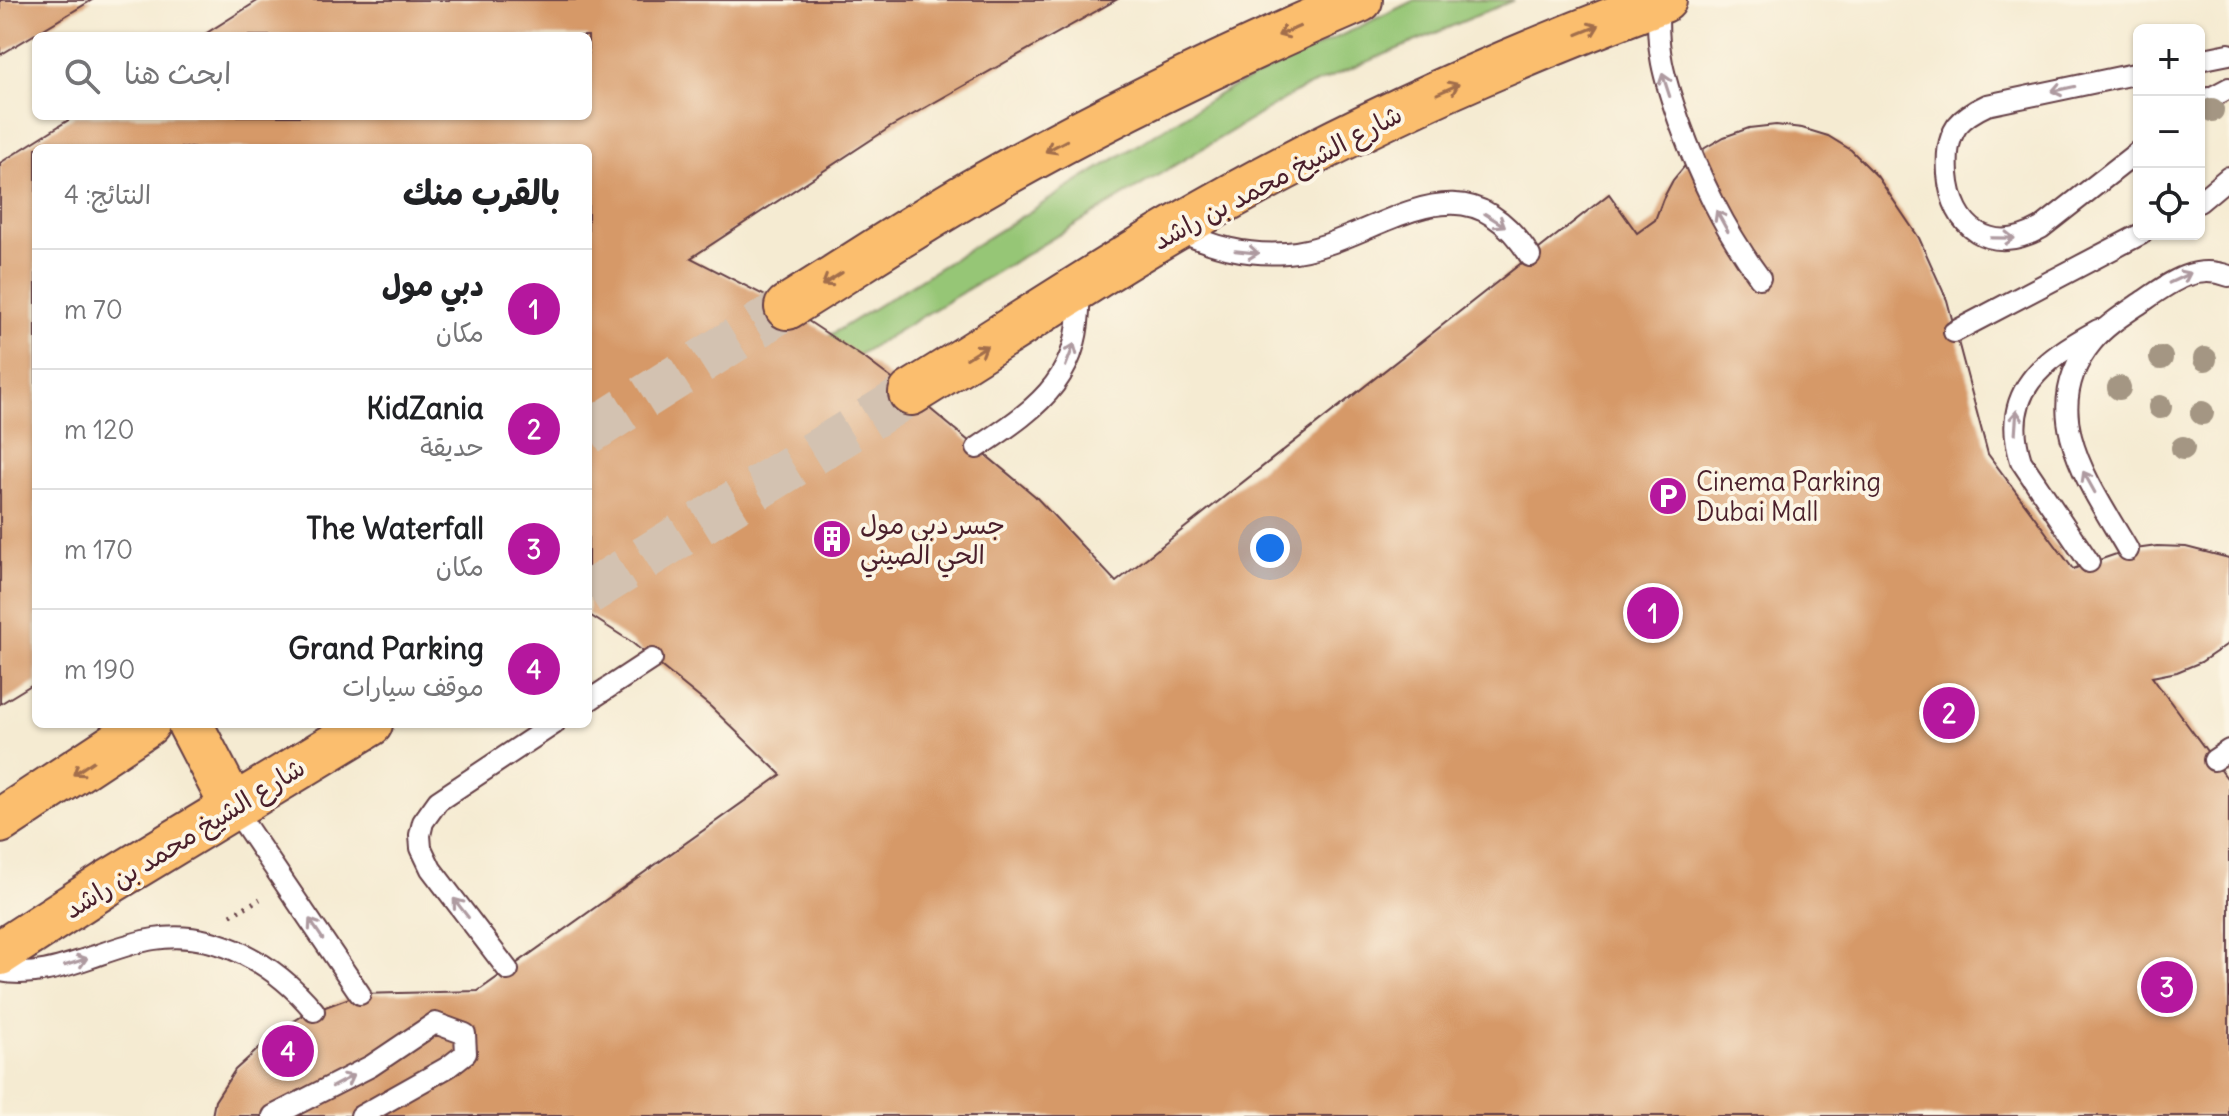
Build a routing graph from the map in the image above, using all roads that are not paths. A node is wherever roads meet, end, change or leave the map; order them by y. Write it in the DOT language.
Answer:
graph roads {
  1 [pos="1360,0"];
  2 [pos="1661,1"];
  3 [pos="2229,54"];
  4 [pos="2205,59"];
  5 [pos="2133,74"];
  6 [pos="2229,88"];
  7 [pos="2205,101"];
  8 [pos="2133,156"];
  9 [pos="2229,177"];
  10 [pos="2205,197"];
  11 [pos="1174,229"];
  12 [pos="2133,238"];
  13 [pos="1530,256"];
  14 [pos="2229,276"];
  15 [pos="1760,278"];
  16 [pos="1079,288"];
  17 [pos="787,307"];
  18 [pos="2112,322"];
  19 [pos="1954,332"];
  20 [pos="911,393"];
  21 [pos="977,448"];
  22 [pos="2128,550"];
  23 [pos="2089,562"];
  24 [pos="652,659"];
  25 [pos="592,698"];
  26 [pos="141,728"];
  27 [pos="192,728"];
  28 [pos="363,728"];
  29 [pos="548,728"];
  30 [pos="233,807"];
  31 [pos="0,821"];
  32 [pos="0,953"];
  33 [pos="508,970"];
  34 [pos="0,971"];
  35 [pos="360,994"];
  36 [pos="314,1011"];
  37 [pos="273,1116"];
  38 [pos="361,1116"];
  1 -- 17 [label="main road, one-way"];
  11 -- 2 [label="main road, شارع الشيخ محمد بن راشد, one-way"];
  15 -- 2 [label="lane, one-way"];
  3 -- 4 [label="lane"];
  5 -- 8 [label="lane, one-way"];
  6 -- 7 [label="lane"];
  9 -- 10 [label="lane"];
  11 -- 13 [label="lane, one-way"];
  11 -- 16 [label="main road, شارع الشيخ محمد بن راشد"];
  12 -- 19 [label="lane"];
  18 -- 14 [label="lane, one-way"];
  20 -- 16 [label="main road, شارع الشيخ محمد بن راشد, one-way"];
  21 -- 16 [label="lane, one-way"];
  22 -- 18 [label="lane, one-way"];
  23 -- 18 [label="lane, one-way"];
  24 -- 25 [label="lane"];
  26 -- 31 [label="main road, one-way"];
  27 -- 30 [label="main road"];
  28 -- 30 [label="main road, شارع الشيخ محمد بن راشد"];
  33 -- 29 [label="lane, one-way"];
  30 -- 32 [label="main road, شارع الشيخ محمد بن راشد"];
  35 -- 30 [label="lane, one-way"];
  34 -- 36 [label="lane, one-way"];
  37 -- 38 [label="lane, one-way"];
}
